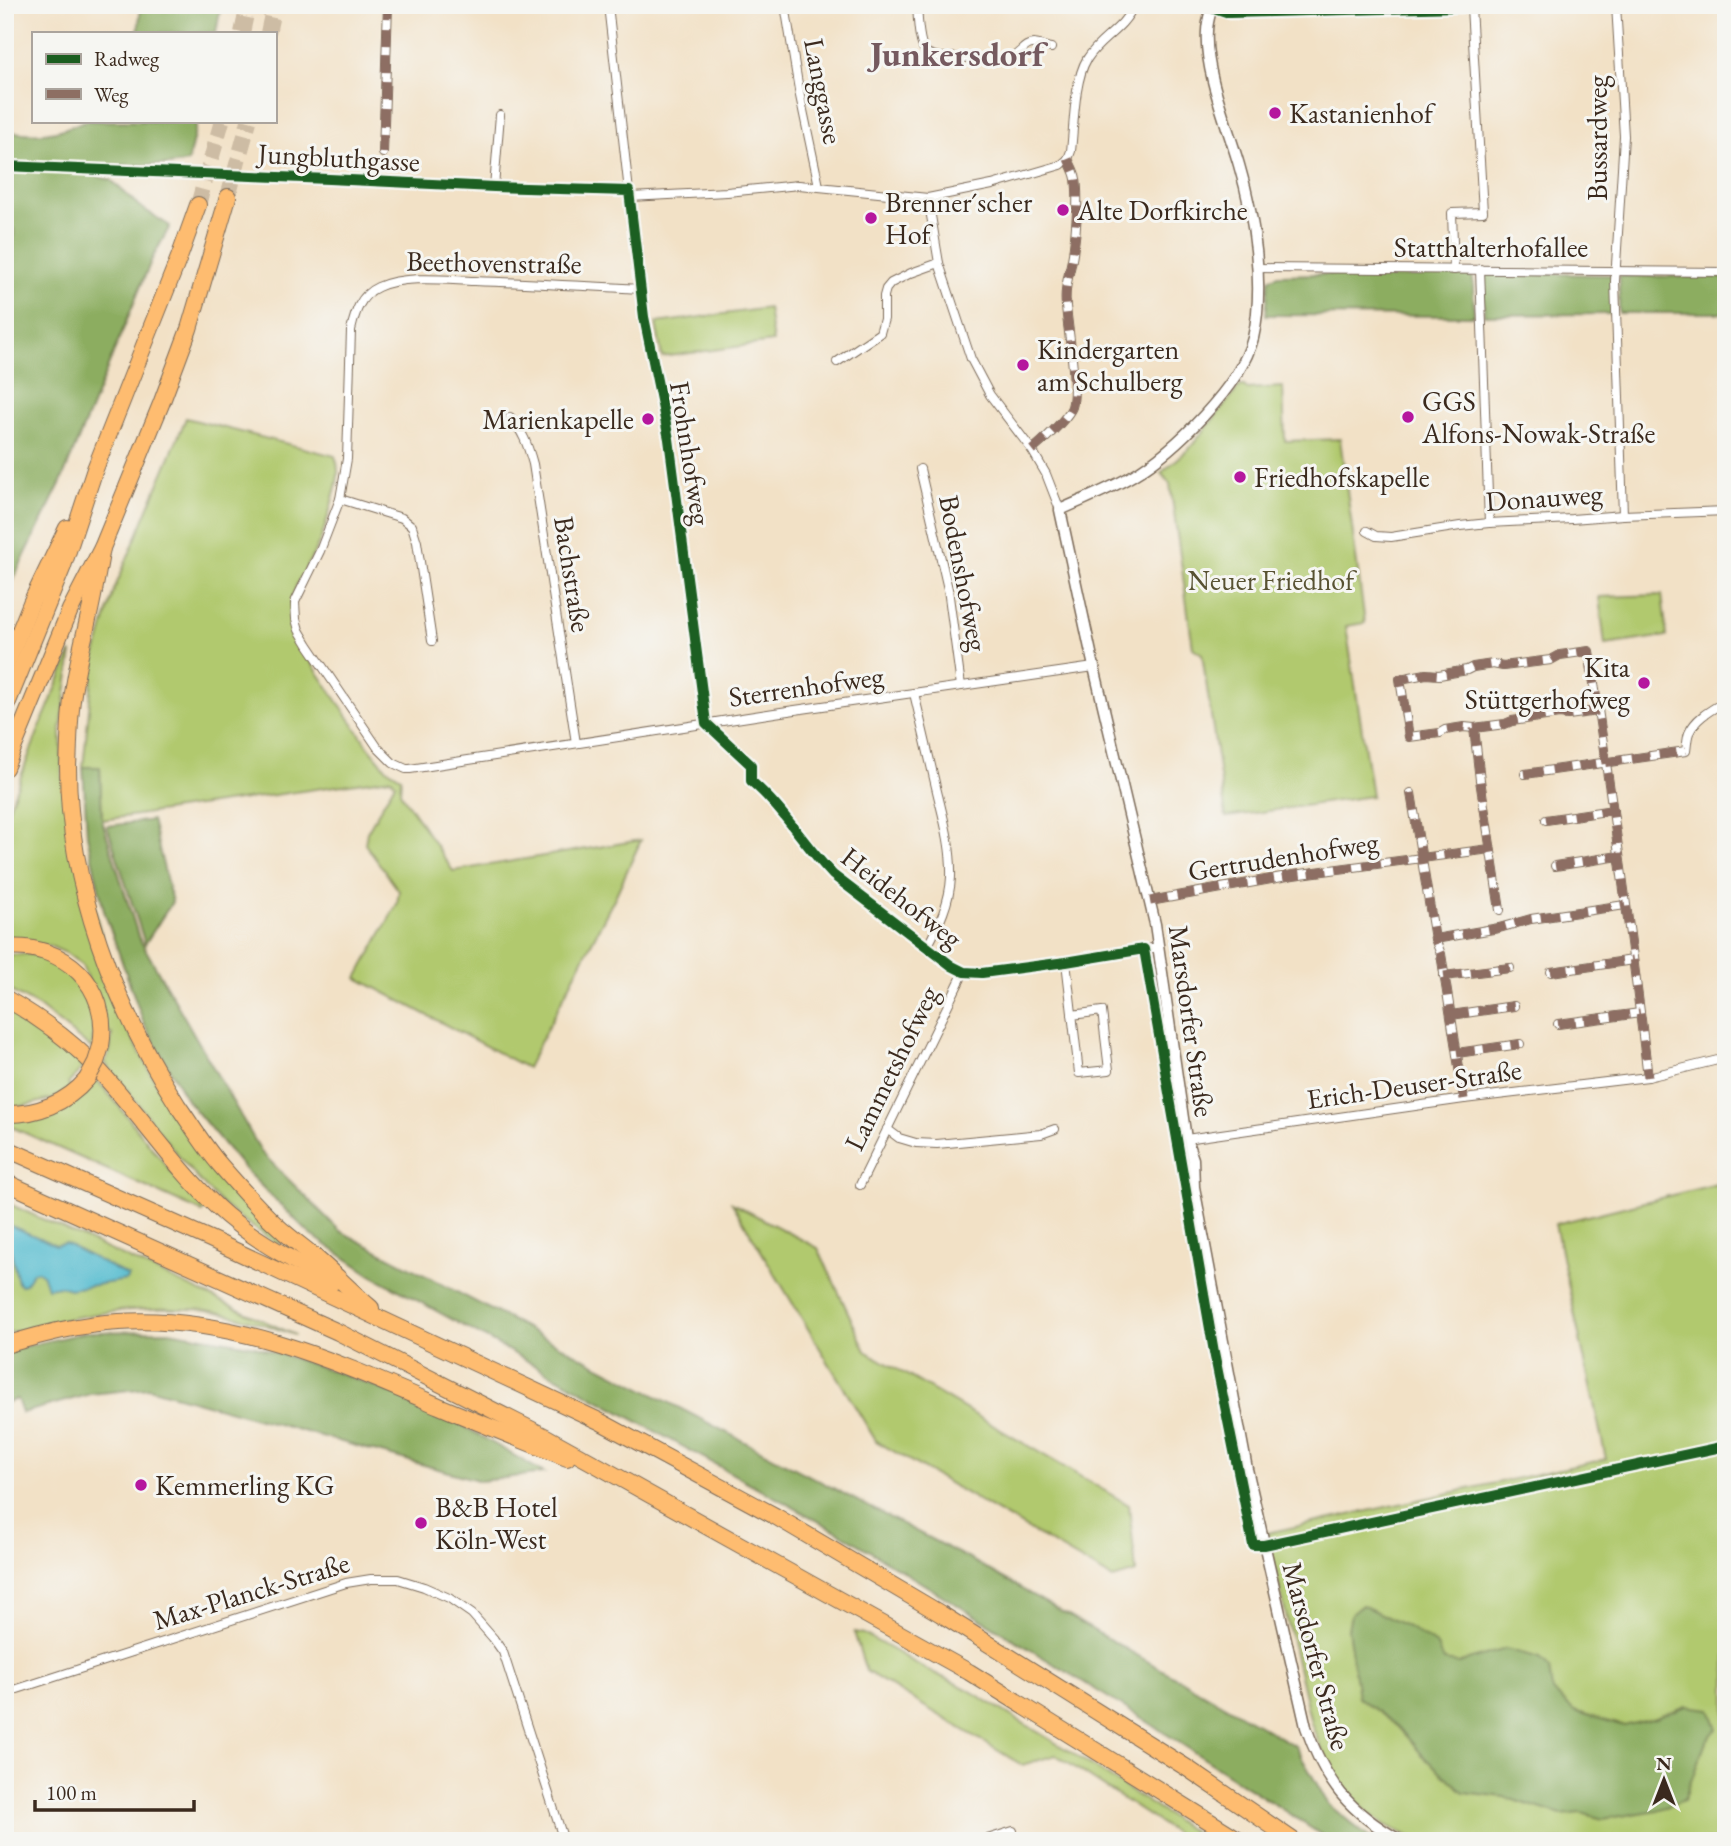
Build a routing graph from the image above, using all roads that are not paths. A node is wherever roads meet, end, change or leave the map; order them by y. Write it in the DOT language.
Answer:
graph roads {
  1 [pos="388,5"];
  2 [pos="608,5"];
  3 [pos="785,5"];
  4 [pos="917,5"];
  5 [pos="1134,5"];
  6 [pos="1534,5"];
  7 [pos="1616,5"];
  8 [pos="1210,6"];
  9 [pos="1471,7"];
  10 [pos="1051,48"];
  11 [pos="500,115"];
  12 [pos="383,153"];
  13 [pos="1068,159"];
  14 [pos="5,166"];
  15 [pos="819,186"];
  16 [pos="494,187"];
  17 [pos="630,194"];
  18 [pos="228,197"];
  19 [pos="928,198"];
  20 [pos="198,205"];
  21 [pos="939,263"];
  22 [pos="1257,268"];
  23 [pos="1454,270"];
  24 [pos="1480,270"];
  25 [pos="1615,271"];
  26 [pos="1726,272"];
  27 [pos="640,289"];
  28 [pos="837,362"];
  29 [pos="510,417"];
  30 [pos="1032,450"];
  31 [pos="920,469"];
  32 [pos="96,470"];
  33 [pos="340,499"];
  34 [pos="1060,510"];
  35 [pos="1726,511"];
  36 [pos="1623,515"];
  37 [pos="1489,523"];
  38 [pos="1367,531"];
  39 [pos="102,548"];
  40 [pos="31,603"];
  41 [pos="5,636"];
  42 [pos="432,641"];
  43 [pos="1094,667"];
  44 [pos="5,668"];
  45 [pos="961,686"];
  46 [pos="914,693"];
  47 [pos="1726,701"];
  48 [pos="5,709"];
  49 [pos="1598,711"];
  50 [pos="706,723"];
  51 [pos="1474,729"];
  52 [pos="576,743"];
  53 [pos="1606,763"];
  54 [pos="400,766"];
  55 [pos="5,768"];
  56 [pos="1525,774"];
  57 [pos="751,781"];
  58 [pos="1411,793"];
  59 [pos="1613,810"];
  60 [pos="1546,820"];
  61 [pos="1490,849"];
  62 [pos="1619,856"];
  63 [pos="1422,858"];
  64 [pos="1555,866"];
  65 [pos="1150,901"];
  66 [pos="1625,905"];
  67 [pos="1500,911"];
  68 [pos="1435,939"];
  69 [pos="927,947"];
  70 [pos="1160,947"];
  71 [pos="5,948"];
  72 [pos="1633,960"];
  73 [pos="1066,962"];
  74 [pos="1510,968"];
  75 [pos="964,972"];
  76 [pos="1551,972"];
  77 [pos="1444,976"];
  78 [pos="5,998"];
  79 [pos="1514,1006"];
  80 [pos="1640,1013"];
  81 [pos="1072,1015"];
  82 [pos="1451,1015"];
  83 [pos="1559,1024"];
  84 [pos="1520,1044"];
  85 [pos="1457,1053"];
  86 [pos="1726,1058"];
  87 [pos="1648,1077"];
  88 [pos="1464,1099"];
  89 [pos="5,1114"];
  90 [pos="887,1129"];
  91 [pos="1055,1129"];
  92 [pos="1186,1139"];
  93 [pos="5,1148"];
  94 [pos="5,1182"];
  95 [pos="860,1185"];
  96 [pos="348,1289"];
  97 [pos="390,1322"];
  98 [pos="5,1345"];
  99 [pos="623,1480"];
  100 [pos="5,1693"];
  101 [pos="1013,1831"];
  102 [pos="564,1841"];
  103 [pos="981,1841"];
  104 [pos="1241,1841"];
  105 [pos="1294,1841"];
  106 [pos="1401,1841"];
  1 -- 12 [label="street"];
  2 -- 17 [label="street, Frohnhofweg"];
  3 -- 15 [label="street, Langgasse"];
  4 -- 10 [label="street"];
  5 -- 13 [label="street"];
  6 -- 9 [label="street"];
  7 -- 25 [label="street, Bussardweg"];
  8 -- 9 [label="street"];
  8 -- 22 [label="street"];
  9 -- 23 [label="street"];
  11 -- 16 [label="street"];
  13 -- 19 [label="street, Jungbluthgasse"];
  13 -- 30 [label="street"];
  14 -- 16 [label="street, Jungbluthgasse, bridge"];
  15 -- 17 [label="street, Jungbluthgasse"];
  15 -- 19 [label="street, Jungbluthgasse"];
  16 -- 17 [label="street, Jungbluthgasse"];
  17 -- 27 [label="street, Frohnhofweg"];
  18 -- 39 [label="highway"];
  19 -- 21 [label="street, Marsdorfer Straße"];
  20 -- 32 [label="highway"];
  21 -- 28 [label="street"];
  21 -- 30 [label="street, Marsdorfer Straße"];
  22 -- 23 [label="street, Statthalterhofallee"];
  22 -- 34 [label="street"];
  23 -- 24 [label="street, Statthalterhofallee"];
  24 -- 25 [label="street, Statthalterhofallee"];
  24 -- 37 [label="street"];
  25 -- 26 [label="street, Statthalterhofallee"];
  25 -- 36 [label="street, Bussardweg"];
  27 -- 33 [label="street, Beethovenstraße"];
  27 -- 50 [label="street, Frohnhofweg"];
  29 -- 52 [label="street, Bachstraße"];
  30 -- 34 [label="street, Marsdorfer Straße"];
  31 -- 45 [label="street, Bodenshofweg"];
  32 -- 40 [label="highway"];
  32 -- 48 [label="highway"];
  33 -- 42 [label="street"];
  33 -- 54 [label="street, Beethovenstraße"];
  34 -- 43 [label="street, Marsdorfer Straße"];
  35 -- 36 [label="street, Donauweg"];
  36 -- 37 [label="street, Donauweg"];
  37 -- 38 [label="street, Donauweg"];
  39 -- 55 [label="highway"];
  39 -- 96 [label="highway"];
  40 -- 41 [label="highway"];
  40 -- 44 [label="highway"];
  43 -- 45 [label="street, Sterrenhofweg"];
  43 -- 65 [label="street, Marsdorfer Straße"];
  45 -- 46 [label="street, Sterrenhofweg"];
  46 -- 50 [label="street, Sterrenhofweg"];
  46 -- 69 [label="street"];
  47 -- 53 [label="street"];
  49 -- 51 [label="street"];
  49 -- 51 [label="street"];
  49 -- 53 [label="street"];
  50 -- 52 [label="street, Sterrenhofweg"];
  51 -- 61 [label="street"];
  52 -- 54 [label="street, Sterrenhofweg"];
  53 -- 56 [label="street"];
  53 -- 59 [label="street"];
  57 -- 69 [label="street, Heidehofweg"];
  58 -- 63 [label="street, Gertrudenhofweg"];
  59 -- 60 [label="street"];
  59 -- 62 [label="street"];
  61 -- 63 [label="street, Gertrudenhofweg"];
  61 -- 67 [label="street"];
  62 -- 64 [label="street"];
  62 -- 66 [label="street"];
  63 -- 65 [label="street, Gertrudenhofweg"];
  63 -- 68 [label="street, Gertrudenhofweg"];
  65 -- 70 [label="street, Marsdorfer Straße"];
  66 -- 68 [label="street"];
  66 -- 72 [label="street"];
  68 -- 77 [label="street, Gertrudenhofweg"];
  69 -- 75 [label="street, Heidehofweg"];
  70 -- 73 [label="street, Heidehofweg"];
  70 -- 92 [label="street, Marsdorfer Straße"];
  71 -- 89 [label="highway, bridge"];
  72 -- 76 [label="street"];
  72 -- 80 [label="street"];
  73 -- 75 [label="street, Heidehofweg"];
  73 -- 81 [label="street"];
  74 -- 77 [label="street"];
  75 -- 90 [label="street, Lammetshofweg"];
  77 -- 82 [label="street, Gertrudenhofweg"];
  78 -- 96 [label="highway"];
  79 -- 82 [label="street"];
  80 -- 83 [label="street"];
  80 -- 87 [label="street"];
  81 -- 81 [label="street"];
  82 -- 85 [label="street, Gertrudenhofweg"];
  84 -- 85 [label="street"];
  85 -- 88 [label="street, Gertrudenhofweg"];
  86 -- 87 [label="street, Erich-Deuser-Straße"];
  87 -- 88 [label="street, Erich-Deuser-Straße"];
  88 -- 92 [label="street, Erich-Deuser-Straße"];
  90 -- 91 [label="street"];
  90 -- 95 [label="street, Lammetshofweg"];
  92 -- 106 [label="street, Marsdorfer Straße"];
  93 -- 97 [label="highway"];
  94 -- 99 [label="highway"];
  96 -- 97 [label="highway"];
  97 -- 105 [label="highway"];
  98 -- 99 [label="highway"];
  99 -- 104 [label="highway"];
  100 -- 102 [label="street, Max-Planck-Straße"];
  101 -- 103 [label="street"];
}
